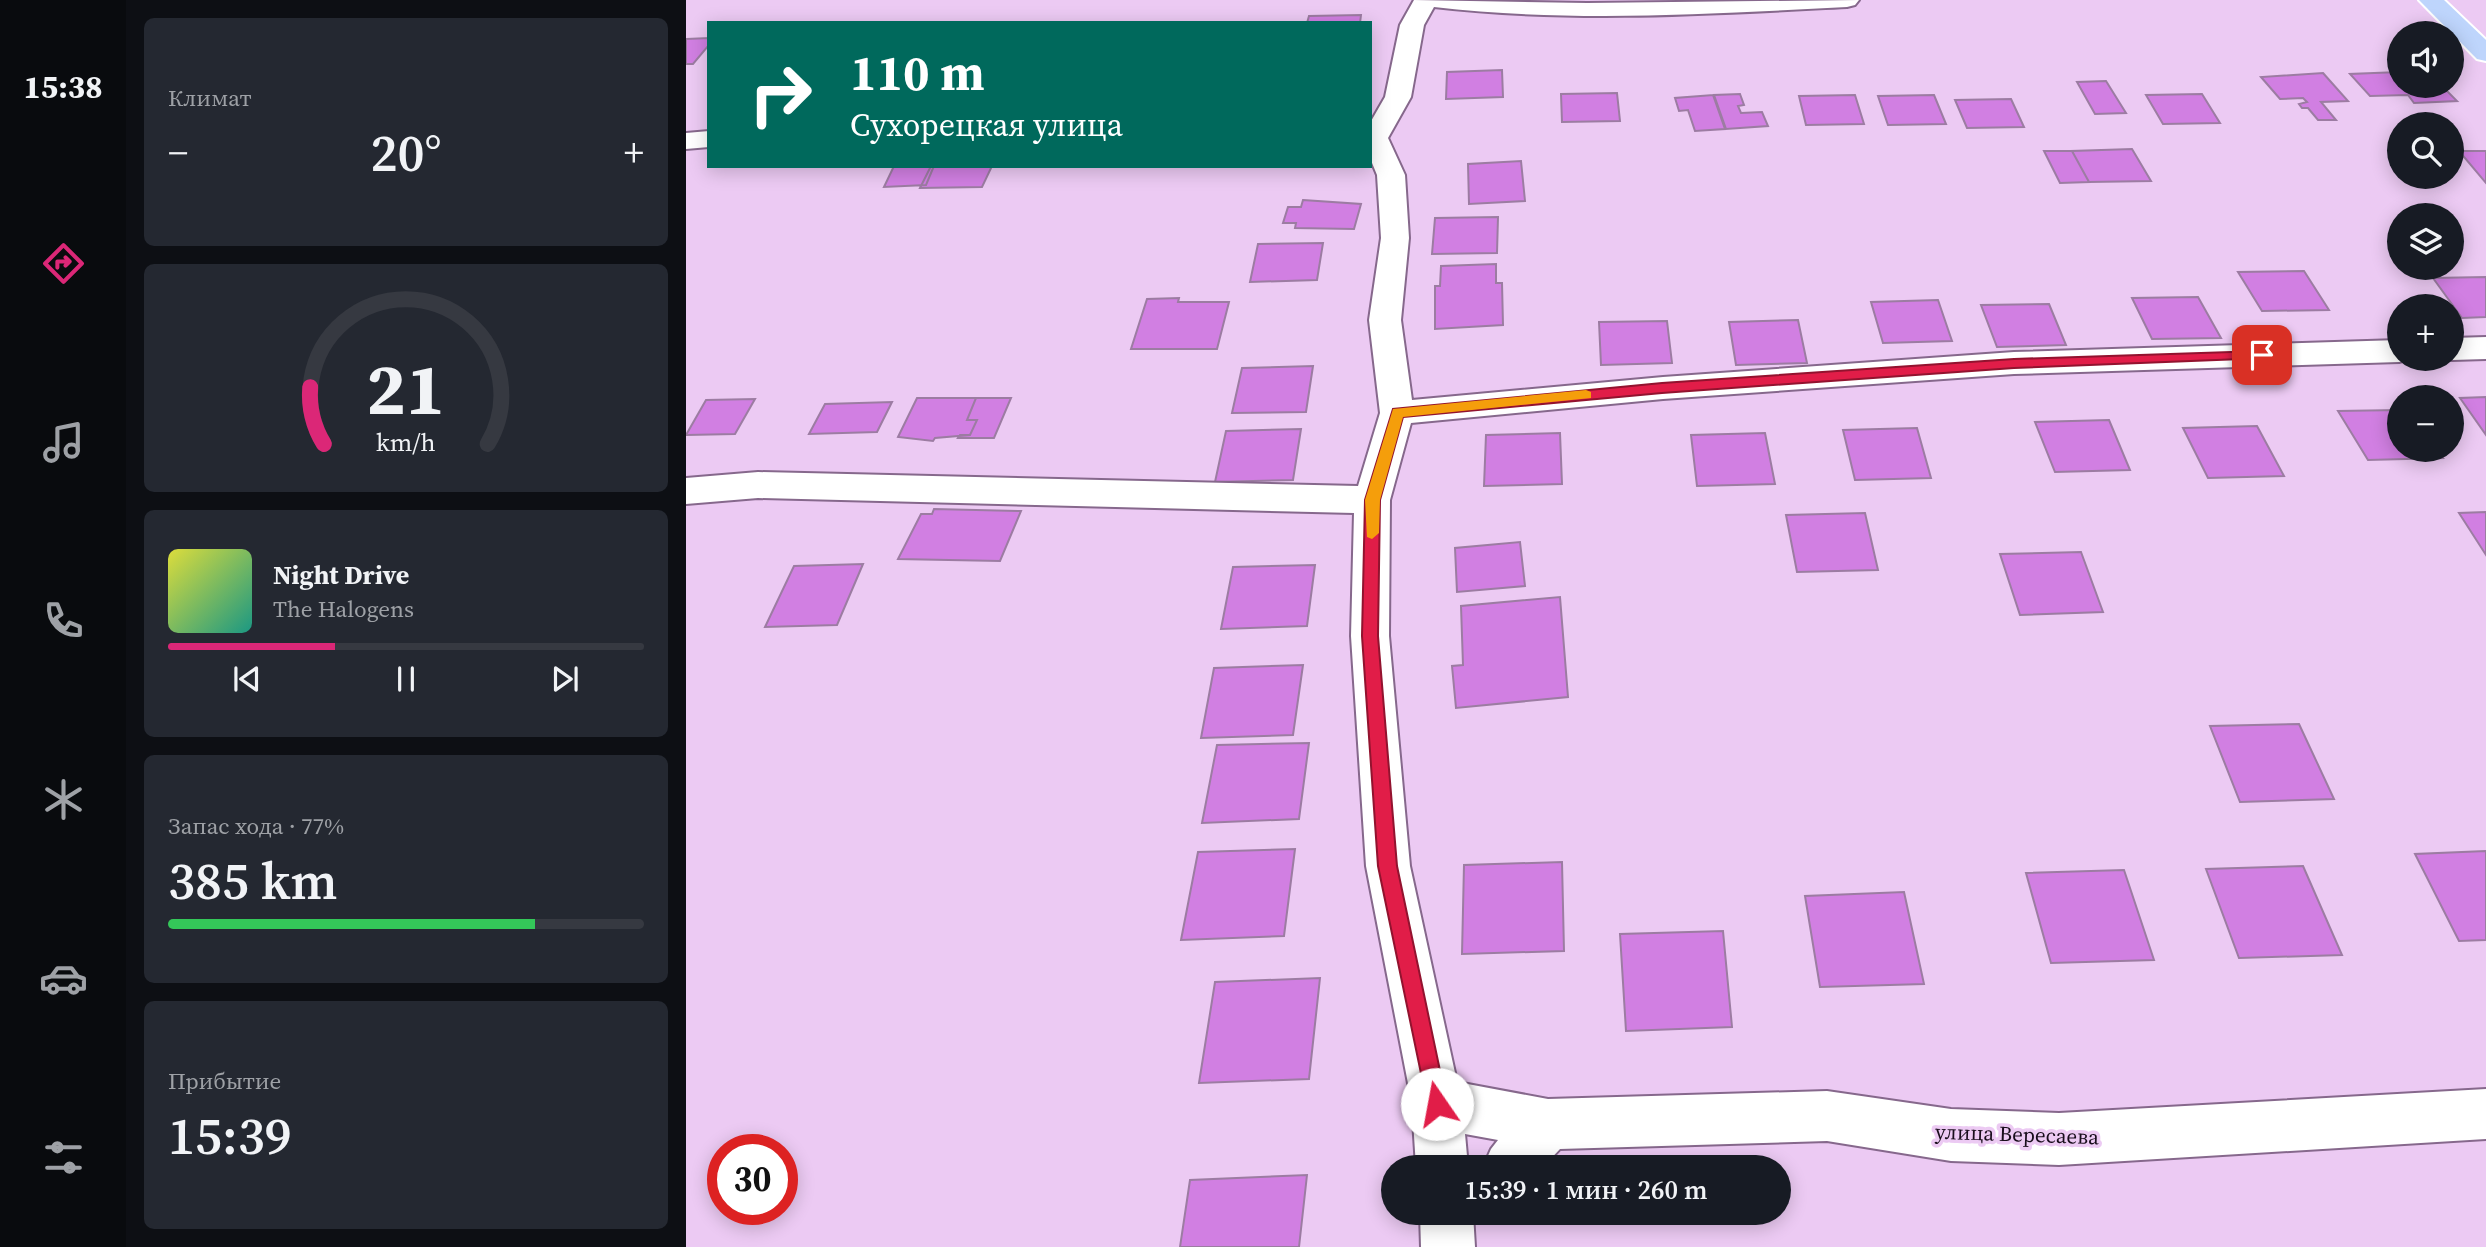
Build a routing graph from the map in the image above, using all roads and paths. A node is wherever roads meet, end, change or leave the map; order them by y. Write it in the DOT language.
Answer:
graph roads {
  1 [pos="1426,0"];
  2 [pos="1432,0"];
  3 [pos="1847,0"];
  4 [pos="2431,0"];
  5 [pos="2486,54"];
  6 [pos="1373,138"];
  7 [pos="707,139"];
  8 [pos="686,141"];
  9 [pos="2486,348"];
  10 [pos="2464,349"];
  11 [pos="2387,351"];
  12 [pos="1397,413"];
  13 [pos="686,491"];
  14 [pos="1372,500"];
  15 [pos="1437,1104"];
  16 [pos="2486,1114"];
  17 [pos="1548,1124"];
  18 [pos="1442,1155"];
  19 [pos="1520,1155"];
  1 -- 6 [label="street"];
  2 -- 3 [label="street"];
  4 -- 5 [label="main road"];
  6 -- 12 [label="street"];
  7 -- 8 [label="street"];
  9 -- 10 [label="street"];
  11 -- 12 [label="street"];
  12 -- 14 [label="street"];
  13 -- 14 [label="street"];
  14 -- 15 [label="street"];
  15 -- 17 [label="street, улица Вересаева"];
  15 -- 18 [label="street"];
  16 -- 17 [label="street, улица Вересаева"];
  17 -- 19 [label="street"];
}
